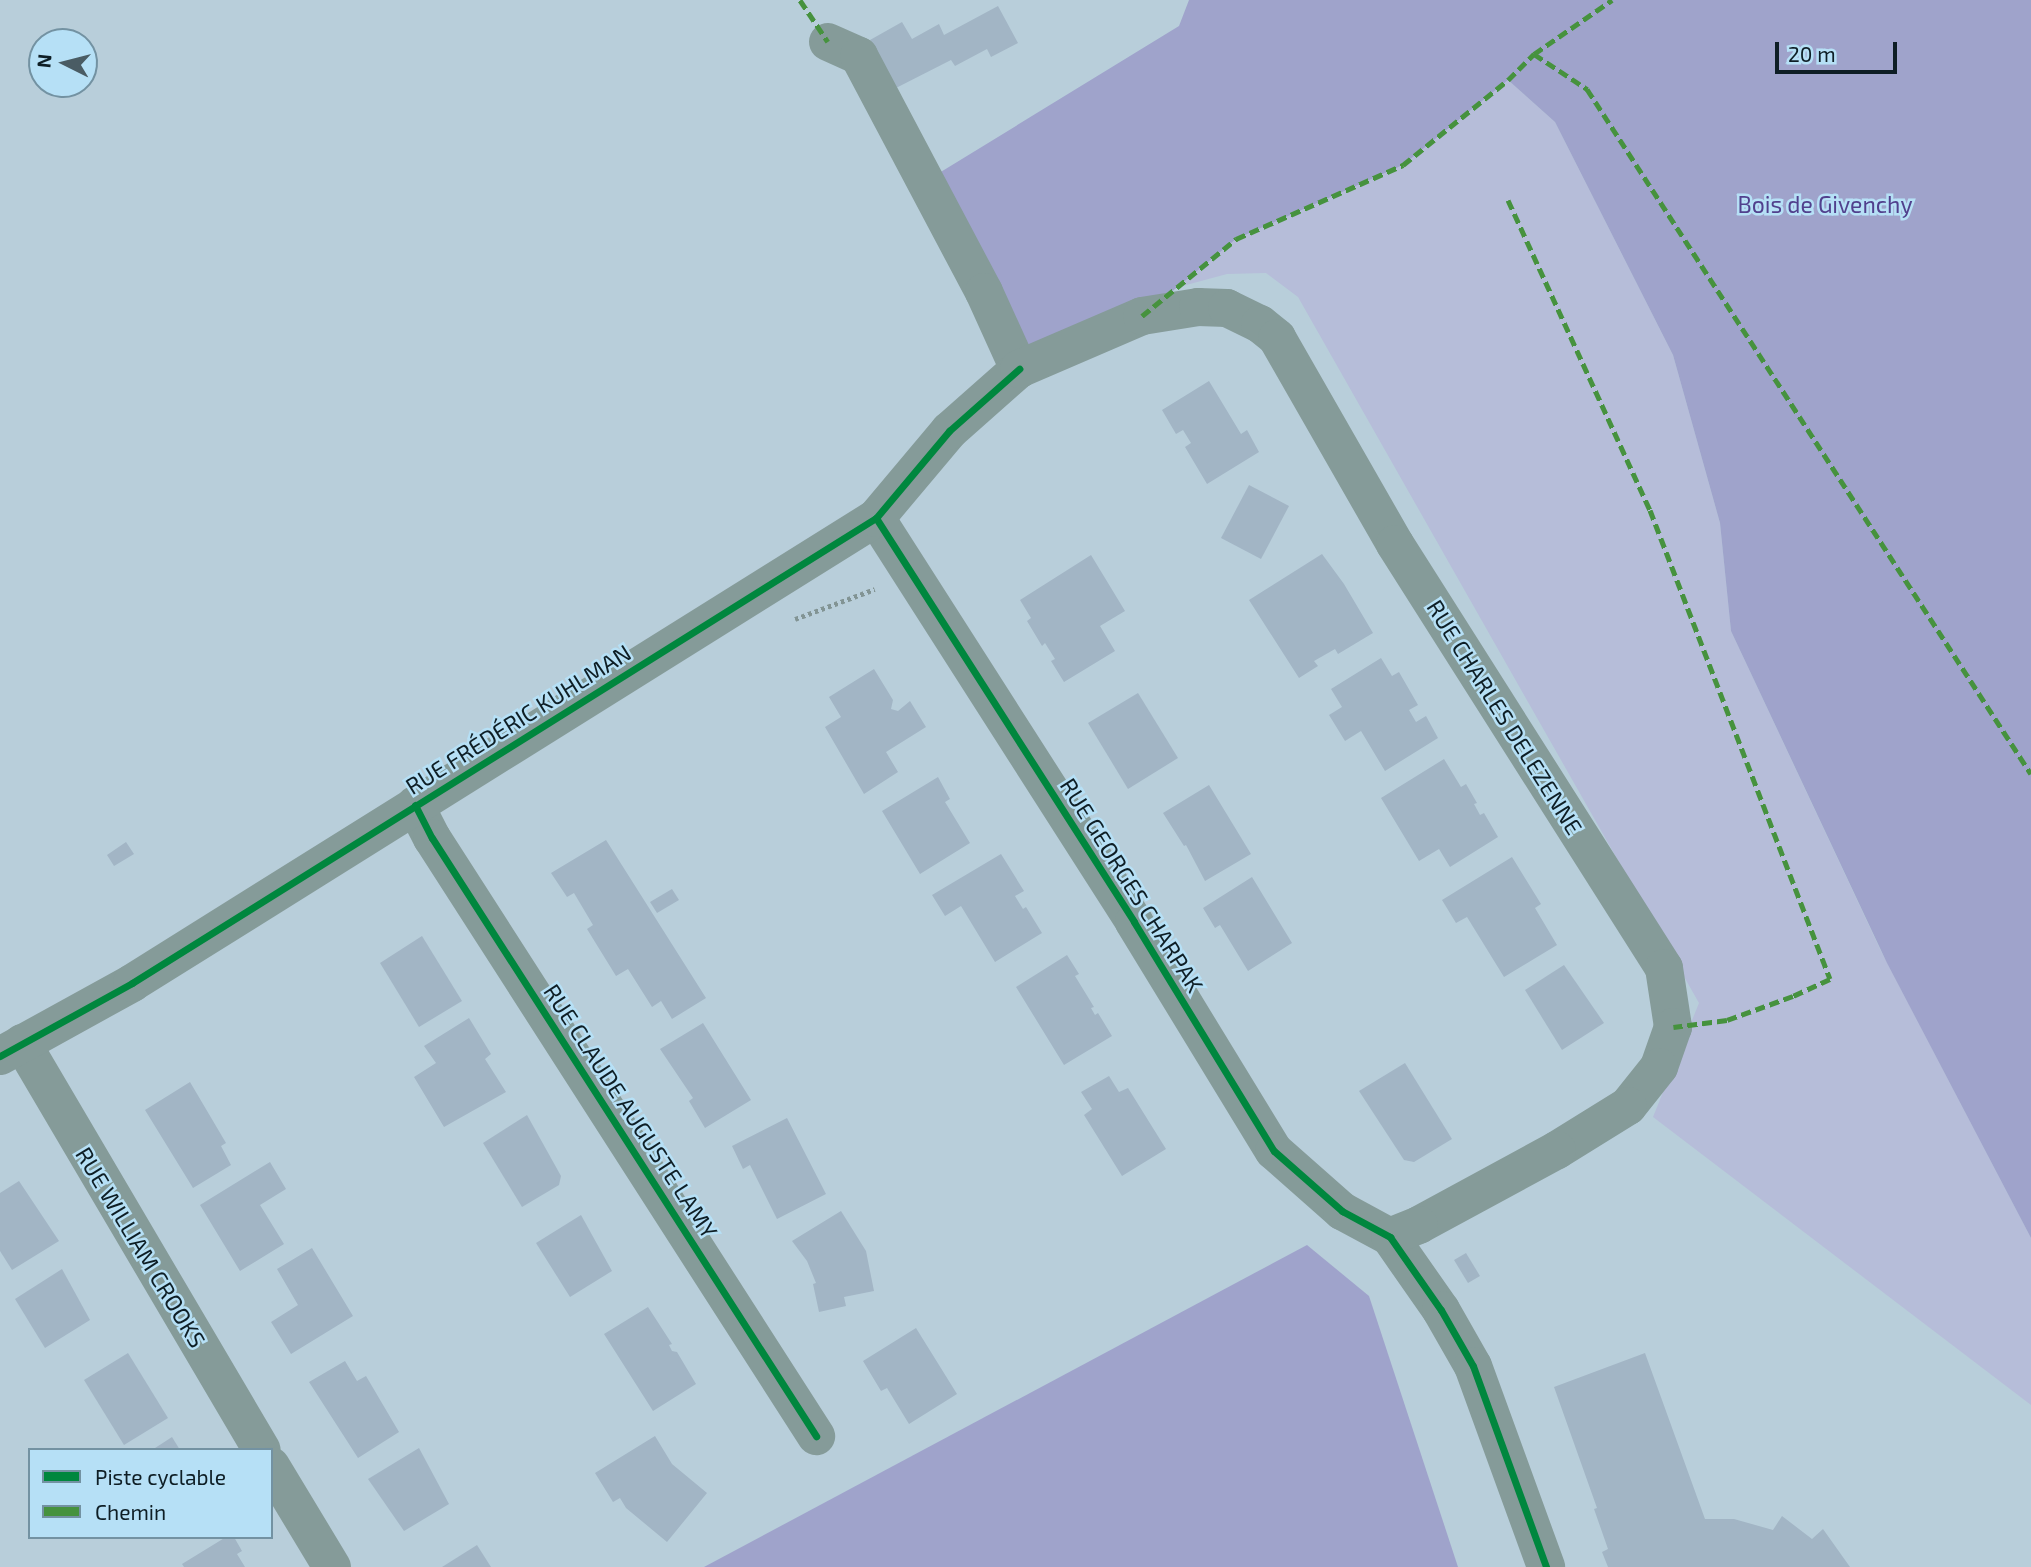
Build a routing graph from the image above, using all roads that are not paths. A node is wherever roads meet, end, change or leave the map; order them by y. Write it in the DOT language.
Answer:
graph roads {
  1 [pos="828,42"];
  2 [pos="1020,369"];
  3 [pos="876,518"];
  4 [pos="415,805"];
  5 [pos="11,1050"];
  6 [pos="1390,1237"];
  7 [pos="816,1436"];
  8 [pos="261,1448"];
  9 [pos="273,1469"];
  10 [pos="332,1567"];
  11 [pos="1546,1567"];
  1 -- 2 [label="street"];
  2 -- 3 [label="street, RUE FRÉDÉRIC KUHLMAN"];
  2 -- 6 [label="street, RUE CHARLES DELEZENNE"];
  3 -- 4 [label="street, RUE FRÉDÉRIC KUHLMAN"];
  3 -- 6 [label="street, RUE GEORGES CHARPAK"];
  4 -- 5 [label="street, RUE FRÉDÉRIC KUHLMAN"];
  4 -- 7 [label="street, RUE CLAUDE AUGUSTE LAMY"];
  5 -- 8 [label="street, RUE WILLIAM CROOKS"];
  6 -- 11 [label="street"];
  9 -- 10 [label="street"];
}
